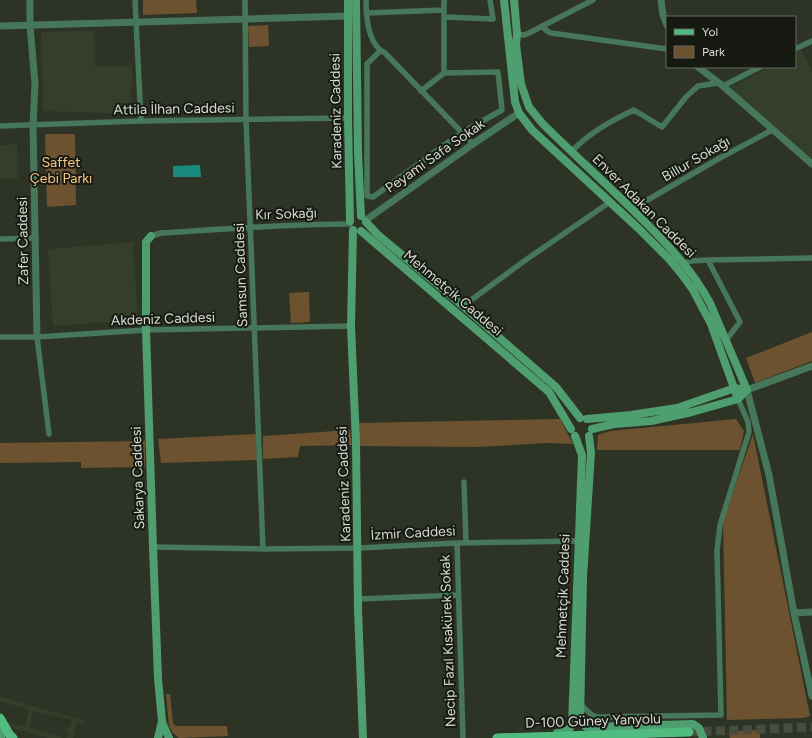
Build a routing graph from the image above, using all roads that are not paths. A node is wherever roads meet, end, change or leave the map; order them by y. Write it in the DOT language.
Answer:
graph roads {
  1 [pos="30,0"];
  2 [pos="136,0"];
  3 [pos="245,0"];
  4 [pos="348,0"];
  5 [pos="356,0"];
  6 [pos="366,0"];
  7 [pos="444,0"];
  8 [pos="490,0"];
  9 [pos="504,0"];
  10 [pos="514,0"];
  11 [pos="593,0"];
  12 [pos="661,0"];
  13 [pos="444,10"];
  14 [pos="366,13"];
  15 [pos="348,16"];
  16 [pos="444,17"];
  17 [pos="245,18"];
  18 [pos="136,22"];
  19 [pos="666,22"];
  20 [pos="30,25"];
  21 [pos="0,26"];
  22 [pos="542,26"];
  23 [pos="517,34"];
  24 [pos="812,41"];
  25 [pos="666,49"];
  26 [pos="796,49"];
  27 [pos="380,51"];
  28 [pos="699,68"];
  29 [pos="758,68"];
  30 [pos="444,73"];
  31 [pos="720,84"];
  32 [pos="421,91"];
  33 [pos="529,108"];
  34 [pos="519,114"];
  35 [pos="348,118"];
  36 [pos="246,120"];
  37 [pos="141,121"];
  38 [pos="33,125"];
  39 [pos="0,126"];
  40 [pos="772,130"];
  41 [pos="461,133"];
  42 [pos="473,144"];
  43 [pos="571,152"];
  44 [pos="812,164"];
  45 [pos="610,202"];
  46 [pos="632,209"];
  47 [pos="364,219"];
  48 [pos="251,227"];
  49 [pos="354,227"];
  50 [pos="151,236"];
  51 [pos="36,238"];
  52 [pos="0,239"];
  53 [pos="812,258"];
  54 [pos="708,260"];
  55 [pos="684,263"];
  56 [pos="463,306"];
  57 [pos="350,326"];
  58 [pos="255,328"];
  59 [pos="146,330"];
  60 [pos="0,337"];
  61 [pos="37,337"];
  62 [pos="726,340"];
  63 [pos="812,366"];
  64 [pos="735,388"];
  65 [pos="747,390"];
  66 [pos="738,399"];
  67 [pos="583,418"];
  68 [pos="573,433"];
  69 [pos="590,433"];
  70 [pos="49,434"];
  71 [pos="464,482"];
  72 [pos="582,541"];
  73 [pos="457,543"];
  74 [pos="466,543"];
  75 [pos="153,547"];
  76 [pos="359,548"];
  77 [pos="263,549"];
  78 [pos="458,595"];
  79 [pos="358,599"];
  80 [pos="812,612"];
  81 [pos="794,613"];
  82 [pos="812,696"];
  83 [pos="581,708"];
  84 [pos="0,719"];
  85 [pos="162,721"];
  86 [pos="689,732"];
  87 [pos="543,736"];
  88 [pos="2,738"];
  89 [pos="13,738"];
  90 [pos="158,738"];
  91 [pos="169,738"];
  92 [pos="363,738"];
  93 [pos="463,738"];
  94 [pos="497,738"];
  95 [pos="702,738"];
  1 -- 20 [label="street, Zafer Caddesi"];
  2 -- 18 [label="street"];
  3 -- 17 [label="street, Samsun Caddesi"];
  4 -- 15 [label="main road, Karadeniz Caddesi"];
  5 -- 47 [label="main road, Karadeniz Caddesi"];
  6 -- 14 [label="street"];
  7 -- 13 [label="street"];
  8 -- 16 [label="street"];
  9 -- 34 [label="main road, Enver Adakan Caddesi"];
  10 -- 23 [label="main road, Enver Adakan Caddesi"];
  11 -- 22 [label="street"];
  12 -- 19 [label="street"];
  13 -- 14 [label="street"];
  13 -- 16 [label="street"];
  14 -- 27 [label="street"];
  15 -- 17 [label="street"];
  15 -- 35 [label="main road, Karadeniz Caddesi"];
  16 -- 30 [label="street"];
  17 -- 18 [label="street"];
  17 -- 36 [label="street, Samsun Caddesi"];
  18 -- 20 [label="street"];
  18 -- 37 [label="street"];
  20 -- 21 [label="street"];
  20 -- 38 [label="street, Zafer Caddesi"];
  22 -- 23 [label="street"];
  22 -- 25 [label="street"];
  23 -- 33 [label="main road, Enver Adakan Caddesi"];
  24 -- 26 [label="street"];
  27 -- 32 [label="street"];
  27 -- 41 [label="street"];
  28 -- 31 [label="street"];
  29 -- 31 [label="street"];
  30 -- 32 [label="street"];
  30 -- 41 [label="street"];
  31 -- 40 [label="street"];
  31 -- 43 [label="street"];
  32 -- 41 [label="street"];
  33 -- 34 [label="main road"];
  33 -- 43 [label="main road, Enver Adakan Caddesi"];
  34 -- 42 [label="street, Peyami Safa Sokak"];
  34 -- 45 [label="main road, Enver Adakan Caddesi"];
  35 -- 36 [label="street, Attila İlhan Caddesi"];
  35 -- 49 [label="main road, Karadeniz Caddesi"];
  36 -- 37 [label="street, Attila İlhan Caddesi"];
  36 -- 48 [label="street, Samsun Caddesi"];
  37 -- 38 [label="street, Attila İlhan Caddesi"];
  38 -- 39 [label="street, Attila İlhan Caddesi"];
  38 -- 51 [label="street, Zafer Caddesi"];
  40 -- 44 [label="street"];
  40 -- 46 [label="street, Billur Sokağı"];
  41 -- 42 [label="street"];
  42 -- 47 [label="street, Peyami Safa Sokak"];
  43 -- 46 [label="main road, Enver Adakan Caddesi"];
  45 -- 56 [label="street"];
  45 -- 64 [label="main road, Enver Adakan Caddesi"];
  46 -- 55 [label="main road, Enver Adakan Caddesi"];
  47 -- 49 [label="main road"];
  47 -- 49 [label="main road"];
  47 -- 56 [label="main road, Mehmetçik Caddesi"];
  48 -- 49 [label="street, Kır Sokağı"];
  48 -- 50 [label="street, Kır Sokağı"];
  48 -- 58 [label="street, Samsun Caddesi"];
  49 -- 57 [label="main road, Karadeniz Caddesi"];
  49 -- 68 [label="main road, Mehmetçik Caddesi"];
  50 -- 59 [label="main road, Sakarya Caddesi"];
  51 -- 52 [label="street"];
  51 -- 61 [label="street, Zafer Caddesi"];
  53 -- 54 [label="street"];
  54 -- 55 [label="street"];
  54 -- 62 [label="street"];
  55 -- 62 [label="main road, Enver Adakan Caddesi"];
  56 -- 67 [label="main road, Mehmetçik Caddesi"];
  57 -- 58 [label="street, Akdeniz Caddesi"];
  57 -- 76 [label="main road, Karadeniz Caddesi"];
  58 -- 59 [label="street, Akdeniz Caddesi"];
  58 -- 77 [label="street, Samsun Caddesi"];
  59 -- 61 [label="street, Akdeniz Caddesi"];
  59 -- 75 [label="main road, Sakarya Caddesi"];
  60 -- 61 [label="street, Akdeniz Caddesi"];
  61 -- 70 [label="street, Zafer Caddesi"];
  62 -- 65 [label="main road, Enver Adakan Caddesi"];
  63 -- 65 [label="street"];
  64 -- 65 [label="main road"];
  64 -- 66 [label="main road, Enver Adakan Caddesi"];
  64 -- 67 [label="main road"];
  65 -- 66 [label="main road"];
  65 -- 81 [label="street, Enver Adakan Caddesi"];
  66 -- 69 [label="main road"];
  66 -- 83 [label="street"];
  67 -- 68 [label="main road"];
  67 -- 69 [label="main road"];
  68 -- 69 [label="main road"];
  68 -- 72 [label="main road, Mehmetçik Caddesi"];
  69 -- 72 [label="main road, Mehmetçik Caddesi"];
  71 -- 74 [label="street"];
  72 -- 74 [label="street, İzmir Caddesi"];
  72 -- 83 [label="main road, Mehmetçik Caddesi"];
  72 -- 87 [label="main road, Mehmetçik Caddesi"];
  73 -- 74 [label="street, İzmir Caddesi"];
  73 -- 76 [label="street, İzmir Caddesi"];
  73 -- 78 [label="street, Necip Fazıl Kısakürek Sokak"];
  75 -- 77 [label="street, İzmir Caddesi"];
  75 -- 85 [label="main road, Sakarya Caddesi"];
  76 -- 77 [label="street, İzmir Caddesi"];
  76 -- 79 [label="main road, Karadeniz Caddesi"];
  78 -- 79 [label="street"];
  78 -- 93 [label="street, Necip Fazıl Kısakürek Sokak"];
  79 -- 92 [label="main road, Karadeniz Caddesi"];
  80 -- 81 [label="street"];
  81 -- 82 [label="street, Enver Adakan Caddesi"];
  83 -- 95 [label="main road"];
  84 -- 88 [label="main road"];
  84 -- 89 [label="main road"];
  85 -- 90 [label="main road"];
  85 -- 91 [label="main road"];
  86 -- 87 [label="main road, D-100 Güney Yanyolu"];
  87 -- 94 [label="main road, D-100 Güney Yanyolu"];
}
